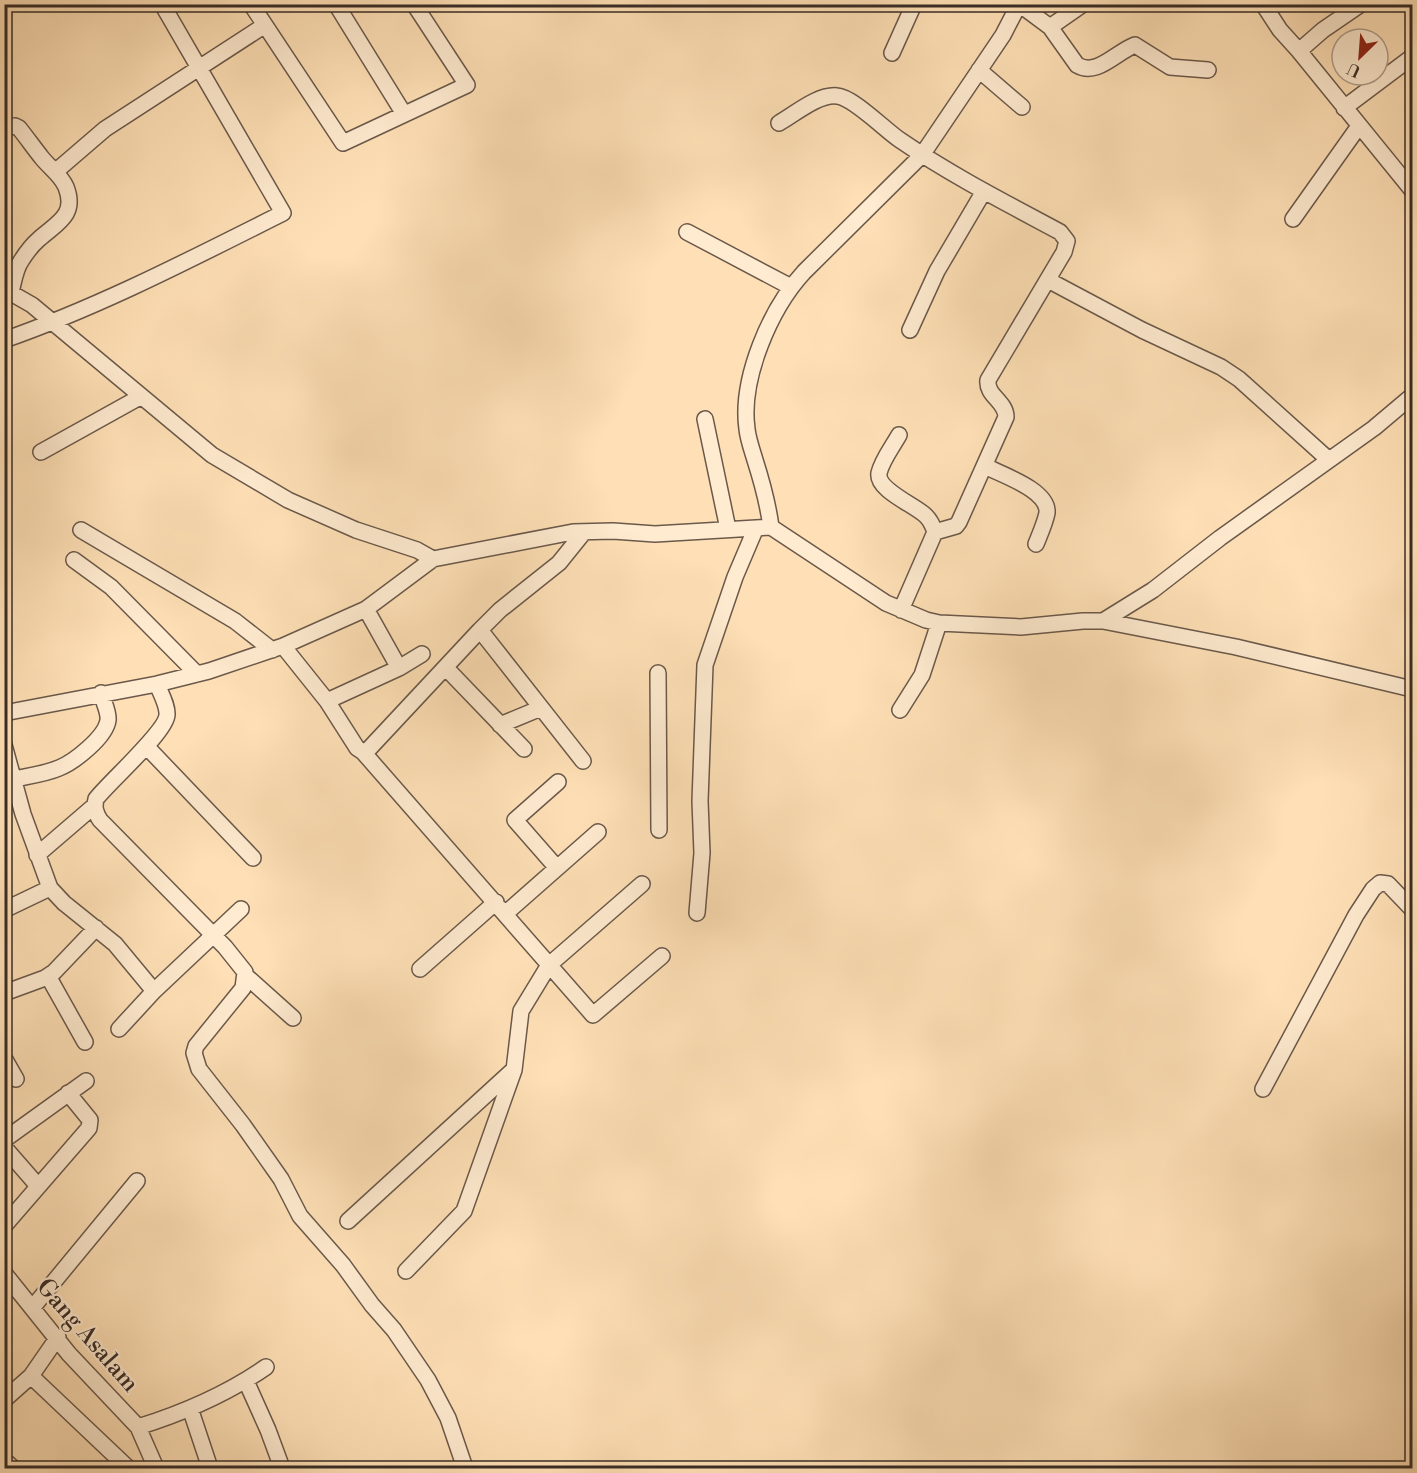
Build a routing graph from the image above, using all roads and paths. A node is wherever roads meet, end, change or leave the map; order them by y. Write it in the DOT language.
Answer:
graph roads {
  1 [pos="162,4"];
  2 [pos="251,4"];
  3 [pos="336,4"];
  4 [pos="414,4"];
  5 [pos="914,4"];
  6 [pos="1019,4"];
  7 [pos="1083,4"];
  8 [pos="1263,4"];
  9 [pos="1361,4"];
  10 [pos="262,27"];
  11 [pos="1050,27"];
  12 [pos="1299,51"];
  13 [pos="892,53"];
  14 [pos="1413,57"];
  15 [pos="198,68"];
  16 [pos="979,70"];
  17 [pos="1208,70"];
  18 [pos="1022,107"];
  19 [pos="1344,108"];
  20 [pos="404,114"];
  21 [pos="779,123"];
  22 [pos="1359,126"];
  23 [pos="4,128"];
  24 [pos="922,155"];
  25 [pos="55,172"];
  26 [pos="1413,190"];
  27 [pos="984,191"];
  28 [pos="1293,219"];
  29 [pos="687,232"];
  30 [pos="1048,280"];
  31 [pos="791,287"];
  32 [pos="8,290"];
  33 [pos="53,323"];
  34 [pos="910,330"];
  35 [pos="4,340"];
  36 [pos="1413,396"];
  37 [pos="140,397"];
  38 [pos="705,419"];
  39 [pos="899,435"];
  40 [pos="41,452"];
  41 [pos="1329,460"];
  42 [pos="985,466"];
  43 [pos="771,527"];
  44 [pos="728,529"];
  45 [pos="81,530"];
  46 [pos="755,530"];
  47 [pos="584,532"];
  48 [pos="935,532"];
  49 [pos="1036,544"];
  50 [pos="433,559"];
  51 [pos="74,560"];
  52 [pos="366,609"];
  53 [pos="901,610"];
  54 [pos="1103,621"];
  55 [pos="939,623"];
  56 [pos="480,630"];
  57 [pos="278,648"];
  58 [pos="422,654"];
  59 [pos="399,668"];
  60 [pos="446,668"];
  61 [pos="658,673"];
  62 [pos="197,674"];
  63 [pos="157,684"];
  64 [pos="1413,688"];
  65 [pos="101,693"];
  66 [pos="327,701"];
  67 [pos="541,708"];
  68 [pos="900,710"];
  69 [pos="4,712"];
  70 [pos="500,725"];
  71 [pos="4,745"];
  72 [pos="146,746"];
  73 [pos="524,749"];
  74 [pos="363,752"];
  75 [pos="583,761"];
  76 [pos="14,780"];
  77 [pos="558,782"];
  78 [pos="94,806"];
  79 [pos="659,830"];
  80 [pos="598,832"];
  81 [pos="37,855"];
  82 [pos="253,858"];
  83 [pos="557,868"];
  84 [pos="642,884"];
  85 [pos="50,888"];
  86 [pos="501,908"];
  87 [pos="241,909"];
  88 [pos="1413,909"];
  89 [pos="4,910"];
  90 [pos="697,913"];
  91 [pos="96,928"];
  92 [pos="212,935"];
  93 [pos="662,956"];
  94 [pos="549,965"];
  95 [pos="420,969"];
  96 [pos="48,976"];
  97 [pos="246,976"];
  98 [pos="154,991"];
  99 [pos="4,993"];
  100 [pos="293,1018"];
  101 [pos="119,1029"];
  102 [pos="85,1042"];
  103 [pos="4,1058"];
  104 [pos="514,1070"];
  105 [pos="16,1079"];
  106 [pos="86,1081"];
  107 [pos="1263,1089"];
  108 [pos="68,1093"];
  109 [pos="4,1140"];
  110 [pos="4,1147"];
  111 [pos="137,1181"];
  112 [pos="39,1186"];
  113 [pos="348,1221"];
  114 [pos="4,1226"];
  115 [pos="406,1271"];
  116 [pos="4,1273"];
  117 [pos="33,1307"];
  118 [pos="58,1337"];
  119 [pos="266,1367"];
  120 [pos="31,1376"];
  121 [pos="246,1381"];
  122 [pos="4,1400"];
  123 [pos="190,1408"];
  124 [pos="138,1427"];
  125 [pos="4,1460"];
  126 [pos="127,1467"];
  127 [pos="13,1468"];
  128 [pos="156,1468"];
  129 [pos="210,1468"];
  130 [pos="282,1468"];
  131 [pos="465,1468"];
  1 -- 15 [label="street"];
  2 -- 20 [label="street"];
  3 -- 20 [label="street"];
  4 -- 20 [label="street"];
  5 -- 13 [label="street"];
  6 -- 11 [label="street"];
  6 -- 16 [label="street"];
  7 -- 11 [label="street"];
  8 -- 12 [label="street"];
  9 -- 12 [label="street"];
  10 -- 15 [label="street"];
  11 -- 17 [label="street"];
  12 -- 19 [label="street"];
  14 -- 19 [label="street"];
  15 -- 25 [label="street"];
  15 -- 33 [label="street"];
  16 -- 18 [label="street"];
  16 -- 24 [label="street"];
  19 -- 22 [label="street"];
  21 -- 24 [label="street"];
  22 -- 26 [label="street"];
  22 -- 28 [label="street"];
  23 -- 25 [label="street"];
  24 -- 27 [label="street"];
  24 -- 31 [label="street"];
  25 -- 32 [label="street"];
  27 -- 30 [label="street"];
  27 -- 34 [label="street"];
  29 -- 31 [label="street"];
  30 -- 41 [label="street"];
  30 -- 42 [label="street"];
  31 -- 43 [label="street"];
  32 -- 33 [label="street"];
  33 -- 35 [label="street"];
  33 -- 37 [label="street"];
  36 -- 41 [label="street"];
  37 -- 40 [label="street"];
  37 -- 50 [label="street"];
  38 -- 44 [label="street"];
  39 -- 48 [label="street"];
  41 -- 54 [label="street"];
  42 -- 48 [label="street"];
  42 -- 49 [label="street"];
  43 -- 46 [label="street"];
  43 -- 53 [label="street"];
  44 -- 46 [label="street"];
  44 -- 47 [label="street"];
  45 -- 57 [label="street"];
  46 -- 90 [label="street"];
  47 -- 50 [label="street"];
  47 -- 56 [label="street"];
  48 -- 53 [label="street"];
  50 -- 52 [label="street"];
  51 -- 62 [label="street"];
  52 -- 57 [label="street"];
  52 -- 59 [label="street"];
  53 -- 55 [label="street"];
  54 -- 55 [label="street"];
  54 -- 64 [label="street"];
  55 -- 68 [label="street"];
  56 -- 60 [label="street"];
  56 -- 67 [label="street"];
  57 -- 62 [label="street"];
  57 -- 66 [label="street"];
  58 -- 59 [label="street"];
  59 -- 66 [label="street"];
  60 -- 70 [label="street"];
  60 -- 74 [label="street"];
  61 -- 79 [label="street"];
  62 -- 63 [label="street"];
  63 -- 65 [label="street"];
  63 -- 72 [label="street"];
  65 -- 69 [label="street"];
  65 -- 76 [label="street"];
  66 -- 74 [label="street"];
  67 -- 70 [label="street"];
  67 -- 75 [label="street"];
  70 -- 73 [label="street"];
  71 -- 76 [label="street"];
  72 -- 78 [label="street"];
  72 -- 82 [label="street"];
  74 -- 86 [label="street"];
  76 -- 81 [label="street"];
  77 -- 83 [label="street"];
  78 -- 81 [label="street"];
  78 -- 92 [label="street"];
  80 -- 83 [label="street"];
  81 -- 85 [label="street"];
  83 -- 86 [label="street"];
  84 -- 94 [label="street"];
  85 -- 89 [label="street"];
  85 -- 91 [label="street"];
  86 -- 94 [label="street"];
  86 -- 95 [label="street"];
  87 -- 92 [label="street"];
  88 -- 107 [label="street"];
  91 -- 96 [label="street"];
  91 -- 98 [label="street"];
  92 -- 97 [label="street"];
  92 -- 98 [label="street"];
  93 -- 94 [label="street"];
  94 -- 104 [label="street"];
  96 -- 99 [label="street"];
  96 -- 102 [label="street"];
  97 -- 100 [label="street"];
  97 -- 131 [label="street"];
  98 -- 101 [label="street"];
  103 -- 105 [label="street"];
  104 -- 113 [label="street"];
  104 -- 115 [label="street"];
  106 -- 108 [label="street"];
  108 -- 109 [label="street"];
  108 -- 112 [label="street"];
  110 -- 112 [label="street"];
  111 -- 117 [label="street"];
  112 -- 114 [label="street"];
  116 -- 117 [label="street, Gang Asalam"];
  117 -- 118 [label="street, Gang Asalam"];
  118 -- 120 [label="street"];
  118 -- 124 [label="street, Gang Asalam"];
  119 -- 121 [label="street"];
  120 -- 122 [label="street"];
  120 -- 126 [label="street"];
  121 -- 123 [label="street"];
  121 -- 130 [label="street"];
  123 -- 124 [label="street"];
  123 -- 129 [label="street"];
  124 -- 128 [label="street, Gang Asalam"];
  125 -- 127 [label="street"];
}
